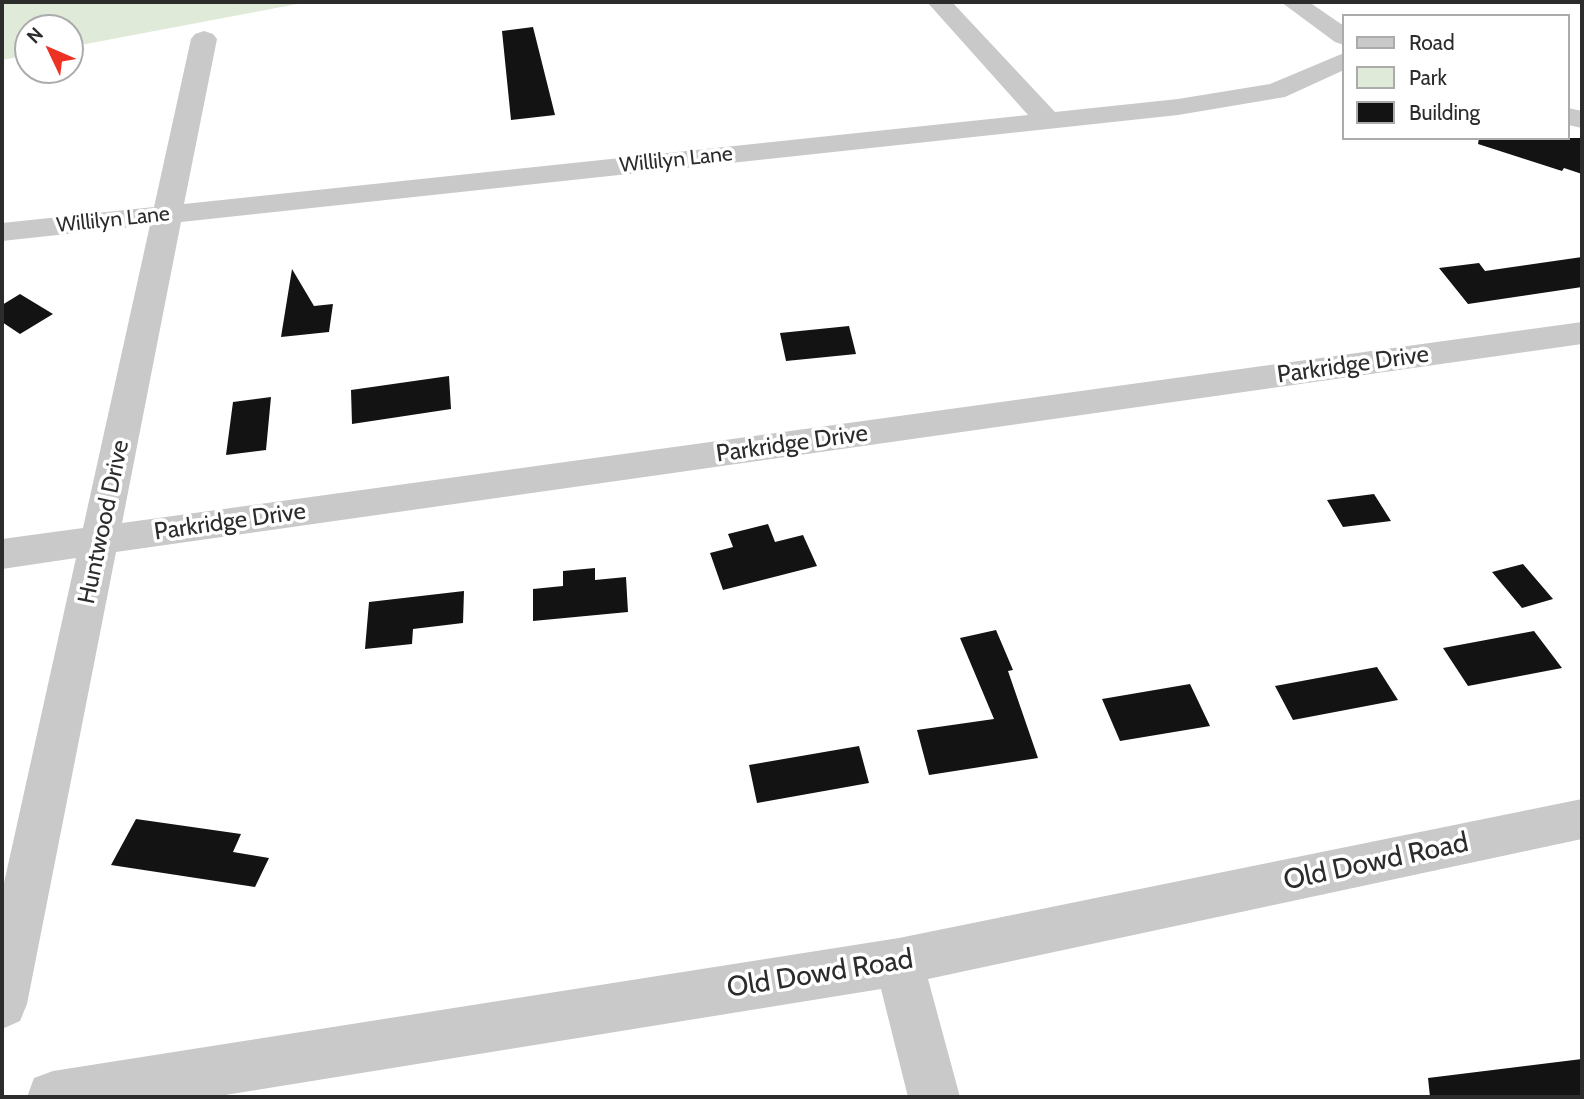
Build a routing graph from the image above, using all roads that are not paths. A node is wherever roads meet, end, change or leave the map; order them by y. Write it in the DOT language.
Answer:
graph roads {
  1 [pos="939,2"];
  2 [pos="1293,2"];
  3 [pos="1342,36"];
  4 [pos="204,39"];
  5 [pos="1342,62"];
  6 [pos="1048,120"];
  7 [pos="166,215"];
  8 [pos="2,232"];
  9 [pos="1582,333"];
  10 [pos="100,542"];
  11 [pos="2,554"];
  12 [pos="1582,819"];
  13 [pos="899,962"];
  14 [pos="2,1004"];
  15 [pos="53,1097"];
  16 [pos="934,1097"];
  1 -- 6 [label="street"];
  2 -- 3 [label="street"];
  4 -- 7 [label="street, Huntwood Drive"];
  5 -- 6 [label="street, Willilyn Lane"];
  6 -- 7 [label="street, Willilyn Lane"];
  7 -- 8 [label="street, Willilyn Lane"];
  7 -- 10 [label="street, Huntwood Drive"];
  9 -- 10 [label="street, Parkridge Drive"];
  10 -- 11 [label="street, Parkridge Drive"];
  10 -- 14 [label="street, Huntwood Drive"];
  12 -- 13 [label="street, Old Dowd Road"];
  13 -- 15 [label="street, Old Dowd Road"];
  13 -- 16 [label="street"];
}
